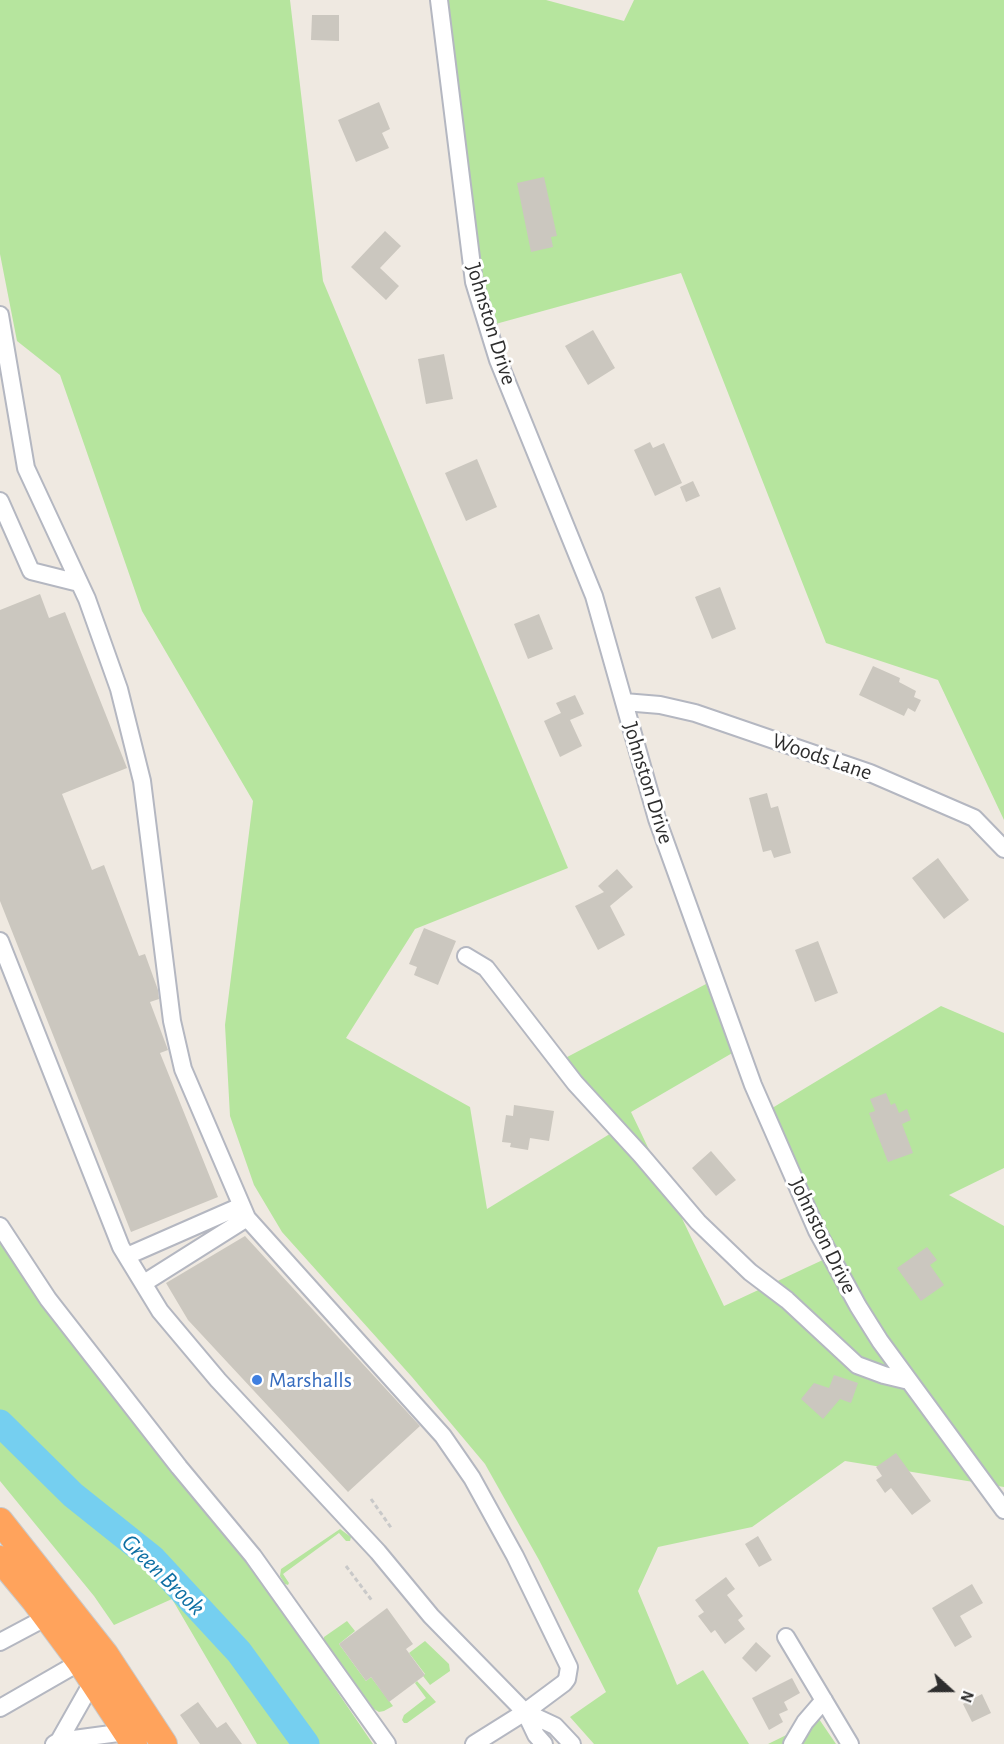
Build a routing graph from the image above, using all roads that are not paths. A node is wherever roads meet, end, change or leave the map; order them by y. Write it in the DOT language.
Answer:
graph roads {
  1 [pos="439,0"];
  2 [pos="0,315"];
  3 [pos="0,501"];
  4 [pos="79,583"];
  5 [pos="624,702"];
  6 [pos="1004,849"];
  7 [pos="0,941"];
  8 [pos="466,956"];
  9 [pos="244,1212"];
  10 [pos="0,1226"];
  11 [pos="127,1256"];
  12 [pos="144,1283"];
  13 [pos="909,1381"];
  14 [pos="1004,1510"];
  15 [pos="0,1521"];
  16 [pos="0,1559"];
  17 [pos="46,1617"];
  18 [pos="786,1637"];
  19 [pos="0,1642"];
  20 [pos="86,1672"];
  21 [pos="824,1700"];
  22 [pos="0,1708"];
  23 [pos="525,1712"];
  24 [pos="130,1738"];
  25 [pos="538,1741"];
  26 [pos="57,1742"];
  27 [pos="164,1744"];
  28 [pos="387,1744"];
  29 [pos="474,1744"];
  30 [pos="572,1744"];
  31 [pos="792,1744"];
  32 [pos="850,1744"];
  1 -- 5 [label="street, Johnston Drive"];
  2 -- 4 [label="street"];
  3 -- 4 [label="street"];
  4 -- 9 [label="street"];
  5 -- 6 [label="street, Woods Lane"];
  5 -- 13 [label="street, Johnston Drive"];
  7 -- 11 [label="street"];
  8 -- 13 [label="street"];
  9 -- 11 [label="street"];
  9 -- 12 [label="street"];
  9 -- 23 [label="street"];
  10 -- 28 [label="street"];
  11 -- 12 [label="street"];
  12 -- 23 [label="street"];
  13 -- 14 [label="street, Johnston Drive"];
  15 -- 27 [label="highway"];
  16 -- 17 [label="highway"];
  17 -- 19 [label="street"];
  17 -- 20 [label="highway"];
  18 -- 21 [label="street"];
  20 -- 22 [label="street"];
  20 -- 24 [label="highway"];
  20 -- 26 [label="street"];
  21 -- 31 [label="street"];
  21 -- 32 [label="street"];
  23 -- 25 [label="street"];
  23 -- 29 [label="street"];
  23 -- 30 [label="street"];
  24 -- 26 [label="street"];
}
